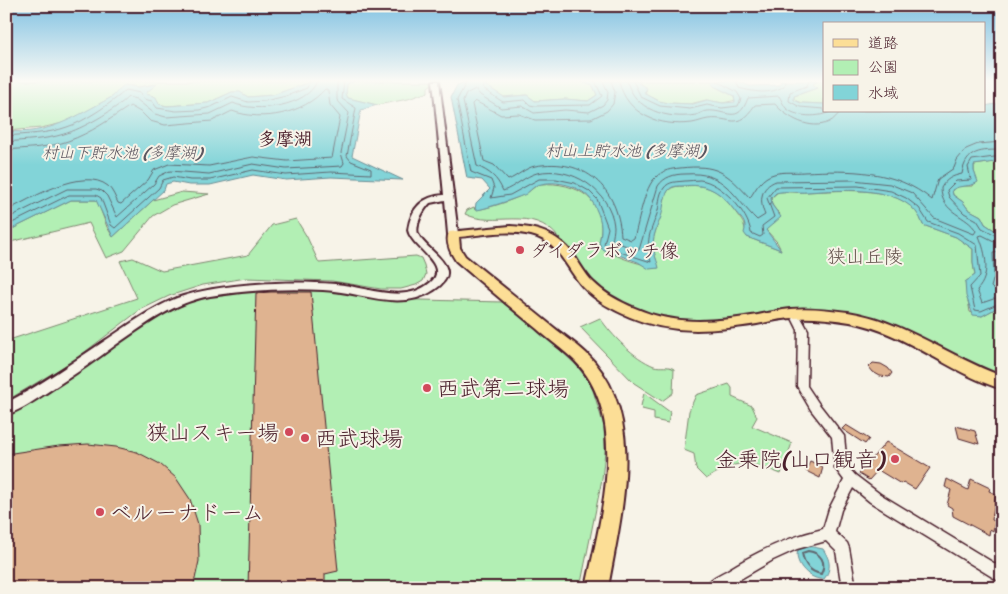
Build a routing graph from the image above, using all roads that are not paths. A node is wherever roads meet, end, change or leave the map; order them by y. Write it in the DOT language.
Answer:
graph roads {
  1 [pos="439,109"];
  2 [pos="448,197"];
  3 [pos="453,239"];
  4 [pos="795,314"];
  5 [pos="1002,383"];
  6 [pos="6,410"];
  7 [pos="851,479"];
  8 [pos="828,534"];
  9 [pos="1002,576"];
  10 [pos="597,588"];
  11 [pos="712,588"];
  12 [pos="849,588"];
  1 -- 2 [label="street"];
  2 -- 3 [label="street"];
  2 -- 6 [label="street"];
  3 -- 4 [label="main road"];
  3 -- 10 [label="main road"];
  4 -- 5 [label="main road"];
  4 -- 7 [label="street"];
  7 -- 8 [label="street"];
  7 -- 9 [label="street"];
  8 -- 11 [label="street"];
  8 -- 12 [label="street"];
}
